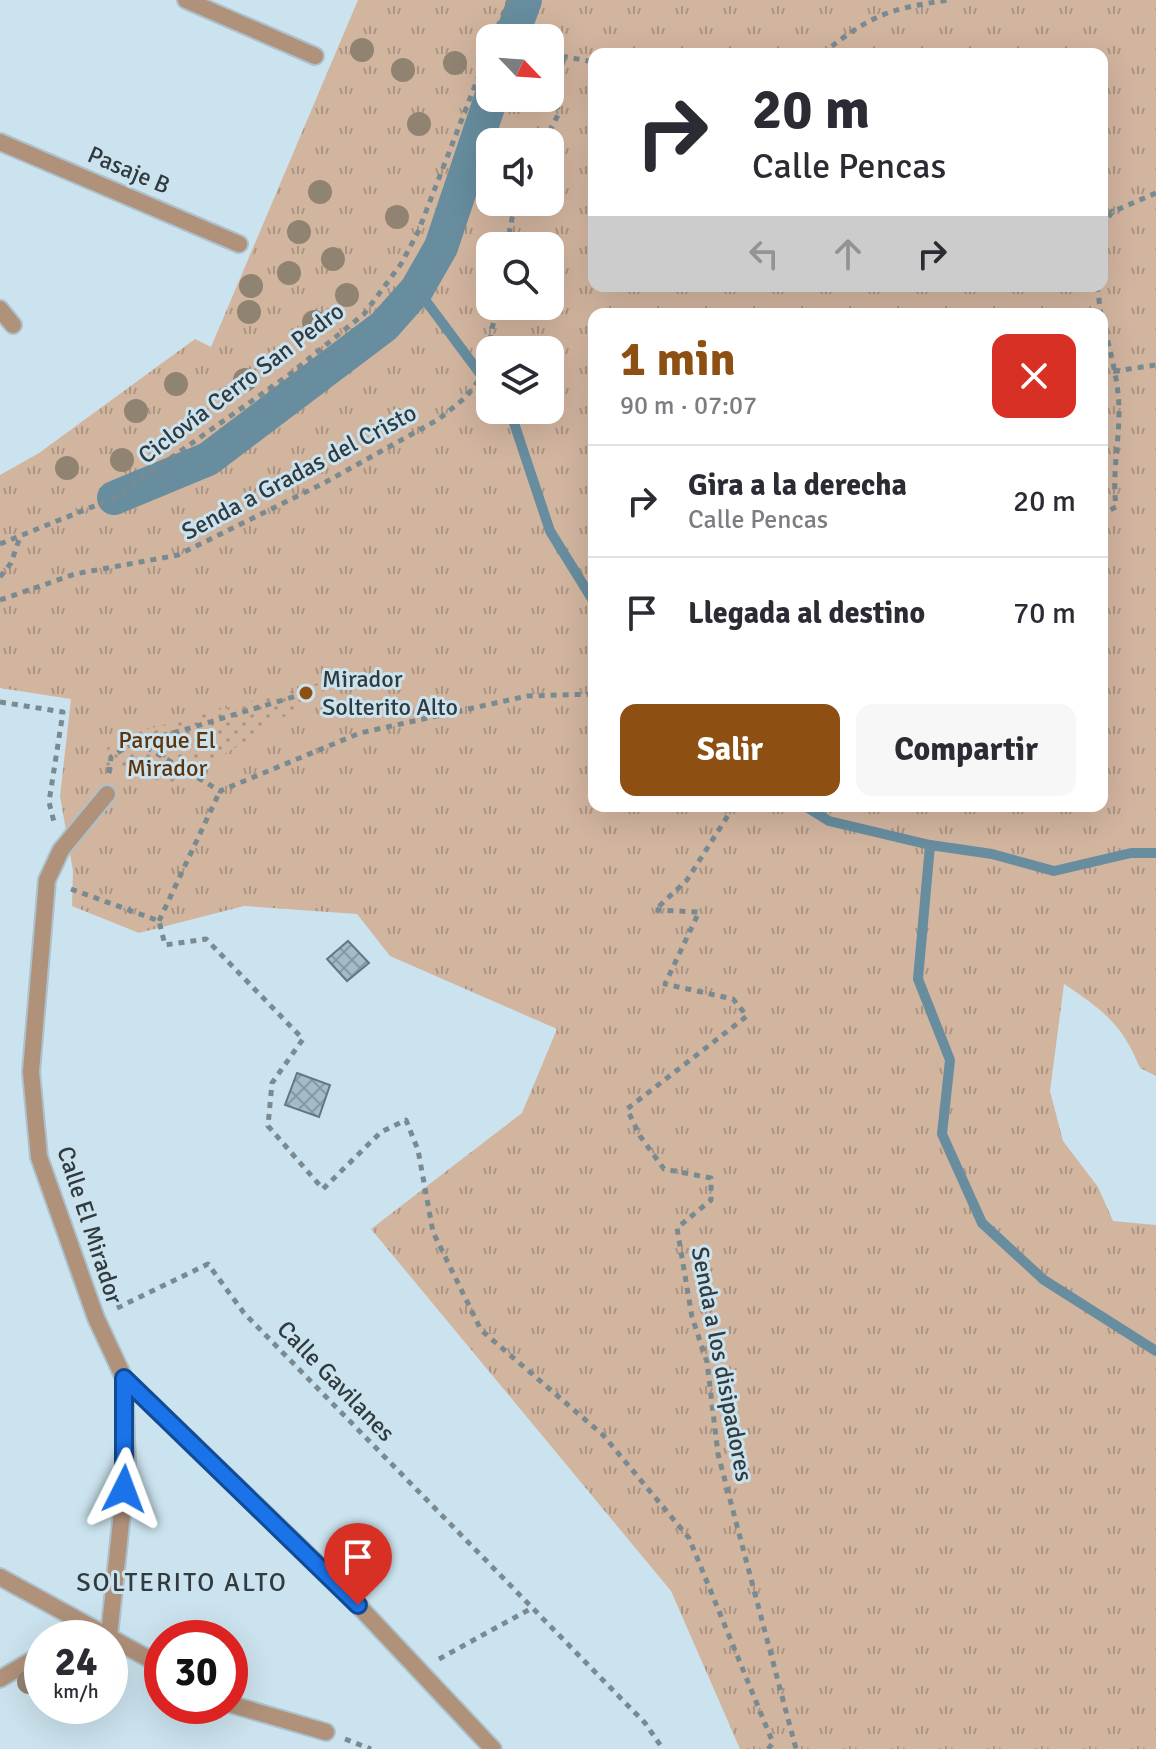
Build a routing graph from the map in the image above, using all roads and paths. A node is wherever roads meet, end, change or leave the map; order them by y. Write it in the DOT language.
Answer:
graph roads {
  1 [pos="186,0"];
  2 [pos="509,0"];
  3 [pos="949,0"];
  4 [pos="499,24"];
  5 [pos="830,48"];
  6 [pos="315,56"];
  7 [pos="564,59"];
  8 [pos="588,61"];
  9 [pos="476,83"];
  10 [pos="0,142"];
  11 [pos="1156,193"];
  12 [pos="1108,208"];
  13 [pos="1112,212"];
  14 [pos="1108,218"];
  15 [pos="239,244"];
  16 [pos="0,309"];
  17 [pos="494,320"];
  18 [pos="13,325"];
  19 [pos="1108,341"];
  20 [pos="1156,365"];
  21 [pos="1115,370"];
  22 [pos="1108,372"];
  23 [pos="1108,511"];
  24 [pos="20,536"];
  25 [pos="0,544"];
  26 [pos="0,577"];
  27 [pos="0,600"];
  28 [pos="306,693"];
  29 [pos="588,694"];
  30 [pos="0,702"];
  31 [pos="136,741"];
  32 [pos="220,791"];
  33 [pos="107,794"];
  34 [pos="49,802"];
  35 [pos="730,812"];
  36 [pos="47,880"];
  37 [pos="159,921"];
  38 [pos="96,1318"];
  39 [pos="124,1378"];
  40 [pos="0,1577"];
  41 [pos="532,1608"];
  42 [pos="77,1620"];
  43 [pos="111,1620"];
  44 [pos="24,1665"];
  45 [pos="420,1669"];
  46 [pos="0,1679"];
  47 [pos="248,1709"];
  48 [pos="326,1732"];
  49 [pos="493,1749"];
  50 [pos="663,1749"];
  51 [pos="768,1749"];
  52 [pos="796,1749"];
  1 -- 6 [label="street"];
  2 -- 4 [label="path"];
  3 -- 5 [label="path"];
  7 -- 8 [label="path"];
  9 -- 24 [label="path, Ciclovía Cerro San Pedro"];
  10 -- 15 [label="street, Pasaje B"];
  11 -- 13 [label="path"];
  12 -- 13 [label="path"];
  13 -- 14 [label="path"];
  16 -- 18 [label="street"];
  17 -- 27 [label="path, Senda a Gradas del Cristo"];
  19 -- 21 [label="path"];
  20 -- 21 [label="path"];
  21 -- 22 [label="path"];
  21 -- 23 [label="path"];
  24 -- 25 [label="path, Ciclovía Cerro San Pedro"];
  24 -- 26 [label="path"];
  28 -- 31 [label="path"];
  29 -- 32 [label="path"];
  30 -- 34 [label="path"];
  31 -- 32 [label="path"];
  31 -- 33 [label="path"];
  32 -- 37 [label="path"];
  33 -- 36 [label="street, Calle El Mirador"];
  35 -- 52 [label="path, Senda a los disipadores"];
  36 -- 37 [label="path"];
  36 -- 38 [label="street, Calle El Mirador"];
  37 -- 51 [label="path"];
  38 -- 39 [label="street, Calle El Mirador"];
  38 -- 41 [label="path, Calle Gavilanes"];
  39 -- 43 [label="street, Calle El Mirador"];
  39 -- 45 [label="street"];
  40 -- 42 [label="street"];
  41 -- 45 [label="path"];
  41 -- 50 [label="path, Calle Gavilanes"];
  44 -- 46 [label="street"];
  45 -- 49 [label="street"];
  47 -- 48 [label="street"];
}
